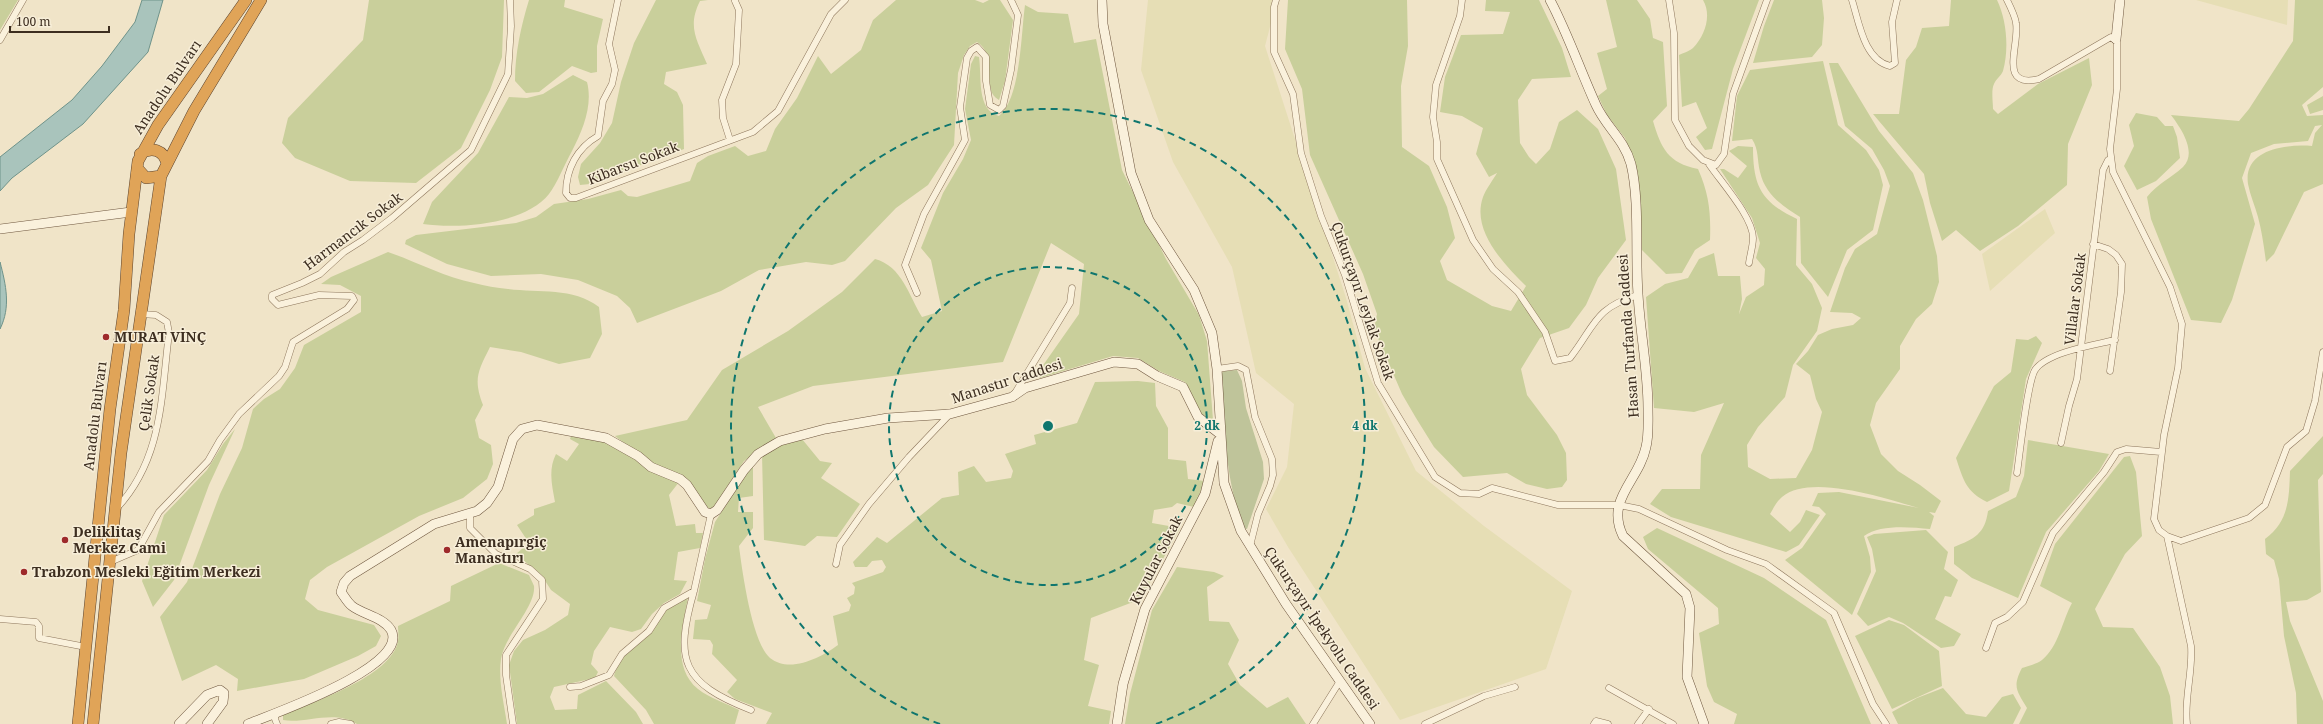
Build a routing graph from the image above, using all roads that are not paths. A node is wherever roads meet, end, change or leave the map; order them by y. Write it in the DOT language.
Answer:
graph roads {
  1 [pos="23,0"];
  2 [pos="246,0"];
  3 [pos="261,0"];
  4 [pos="510,0"];
  5 [pos="618,0"];
  6 [pos="845,0"];
  7 [pos="1011,0"];
  8 [pos="1102,0"];
  9 [pos="1276,0"];
  10 [pos="1462,0"];
  11 [pos="1550,0"];
  12 [pos="1669,0"];
  13 [pos="1767,0"];
  14 [pos="1852,0"];
  15 [pos="1897,0"];
  16 [pos="2007,0"];
  17 [pos="2120,0"];
  18 [pos="735,1"];
  19 [pos="2116,39"];
  20 [pos="0,40"];
  21 [pos="730,140"];
  22 [pos="140,154"];
  23 [pos="2111,160"];
  24 [pos="167,164"];
  25 [pos="1709,164"];
  26 [pos="137,168"];
  27 [pos="161,176"];
  28 [pos="131,212"];
  29 [pos="0,229"];
  30 [pos="2093,244"];
  31 [pos="1749,263"];
  32 [pos="1072,288"];
  33 [pos="917,294"];
  34 [pos="1638,295"];
  35 [pos="140,314"];
  36 [pos="2114,340"];
  37 [pos="2081,347"];
  38 [pos="2323,352"];
  39 [pos="1217,369"];
  40 [pos="2110,371"];
  41 [pos="1012,397"];
  42 [pos="950,414"];
  43 [pos="1220,434"];
  44 [pos="2061,443"];
  45 [pos="2161,452"];
  46 [pos="2018,473"];
  47 [pos="1619,505"];
  48 [pos="115,509"];
  49 [pos="470,514"];
  50 [pos="710,514"];
  51 [pos="2167,536"];
  52 [pos="1250,546"];
  53 [pos="110,562"];
  54 [pos="836,564"];
  55 [pos="694,590"];
  56 [pos="0,619"];
  57 [pos="86,647"];
  58 [pos="1986,648"];
  59 [pos="1340,681"];
  60 [pos="570,687"];
  61 [pos="1515,687"];
  62 [pos="1609,688"];
  63 [pos="1649,709"];
  64 [pos="751,710"];
  65 [pos="276,712"];
  66 [pos="78,724"];
  67 [pos="93,724"];
  68 [pos="179,724"];
  69 [pos="207,724"];
  70 [pos="248,724"];
  71 [pos="277,724"];
  72 [pos="331,724"];
  73 [pos="351,724"];
  74 [pos="513,724"];
  75 [pos="1117,724"];
  76 [pos="1313,724"];
  77 [pos="1370,724"];
  78 [pos="1425,724"];
  79 [pos="1594,724"];
  80 [pos="1608,724"];
  81 [pos="1638,724"];
  82 [pos="1673,724"];
  83 [pos="1704,724"];
  84 [pos="1886,724"];
  85 [pos="2187,724"];
  1 -- 20 [label="street"];
  2 -- 22 [label="highway, Anadolu Bulvarı"];
  3 -- 24 [label="highway"];
  4 -- 53 [label="street, Harmancık Sokak"];
  5 -- 21 [label="street, Kibarsu Sokak"];
  6 -- 21 [label="street, Kibarsu Sokak"];
  7 -- 33 [label="street"];
  8 -- 39 [label="street, Çukurçayır İpekyolu Caddesi"];
  9 -- 47 [label="street, Çukurçayır Leylak Sokak"];
  10 -- 34 [label="street"];
  11 -- 34 [label="street, Hasan Turfanda Caddesi"];
  12 -- 25 [label="street"];
  13 -- 25 [label="street"];
  14 -- 15 [label="street"];
  16 -- 19 [label="street"];
  17 -- 19 [label="street"];
  18 -- 21 [label="street"];
  19 -- 23 [label="street"];
  22 -- 24 [label="highway"];
  22 -- 26 [label="highway, Anadolu Bulvarı"];
  23 -- 30 [label="street, Villalar Sokak"];
  23 -- 45 [label="street"];
  24 -- 27 [label="highway"];
  25 -- 31 [label="street"];
  26 -- 27 [label="highway"];
  26 -- 28 [label="highway, Anadolu Bulvarı"];
  27 -- 35 [label="highway"];
  28 -- 29 [label="street"];
  28 -- 57 [label="highway, Anadolu Bulvarı"];
  30 -- 36 [label="street"];
  30 -- 37 [label="street, Villalar Sokak"];
  32 -- 41 [label="street"];
  34 -- 47 [label="street, Hasan Turfanda Caddesi"];
  35 -- 48 [label="highway"];
  35 -- 48 [label="street, Çelik Sokak"];
  36 -- 37 [label="street"];
  36 -- 40 [label="street"];
  37 -- 44 [label="street, Villalar Sokak"];
  37 -- 46 [label="street"];
  38 -- 51 [label="street"];
  39 -- 43 [label="street, Çukurçayır İpekyolu Caddesi"];
  39 -- 52 [label="street"];
  41 -- 42 [label="street, Manastır Caddesi"];
  41 -- 43 [label="street, Manastır Caddesi"];
  42 -- 50 [label="street, Manastır Caddesi"];
  42 -- 54 [label="street"];
  43 -- 52 [label="street, Çukurçayır İpekyolu Caddesi"];
  43 -- 75 [label="street, Kuyular Sokak"];
  45 -- 51 [label="street"];
  45 -- 58 [label="street"];
  47 -- 83 [label="street, Hasan Turfanda Caddesi"];
  47 -- 84 [label="street, Çukurçayır Leylak Sokak"];
  48 -- 53 [label="highway"];
  49 -- 50 [label="street"];
  49 -- 65 [label="street"];
  49 -- 74 [label="street"];
  50 -- 55 [label="street"];
  51 -- 85 [label="street"];
  52 -- 59 [label="street, Çukurçayır İpekyolu Caddesi"];
  53 -- 67 [label="highway"];
  55 -- 60 [label="street"];
  55 -- 64 [label="street"];
  56 -- 57 [label="street"];
  57 -- 66 [label="highway, Anadolu Bulvarı"];
  59 -- 76 [label="street"];
  59 -- 77 [label="street, Çukurçayır İpekyolu Caddesi"];
  61 -- 78 [label="street"];
  62 -- 63 [label="street"];
  63 -- 81 [label="street"];
  63 -- 82 [label="street"];
  65 -- 70 [label="street"];
  65 -- 71 [label="street"];
  68 -- 69 [label="street"];
  72 -- 73 [label="street"];
  79 -- 80 [label="street"];
}
